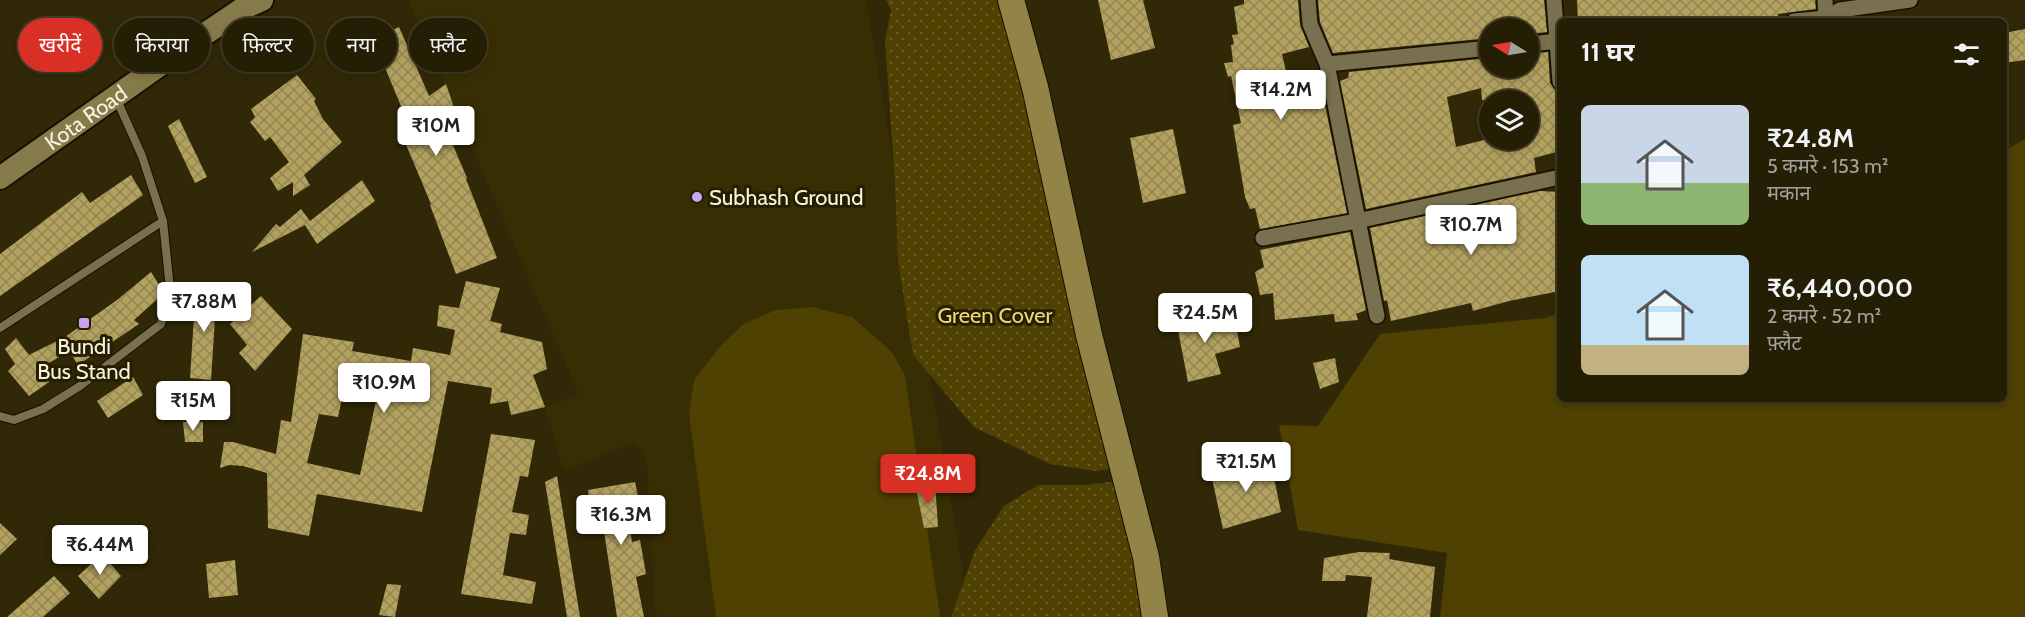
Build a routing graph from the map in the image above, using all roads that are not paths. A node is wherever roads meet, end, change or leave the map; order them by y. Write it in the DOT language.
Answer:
graph roads {
  1 [pos="262,0"];
  2 [pos="1011,0"];
  3 [pos="1308,0"];
  4 [pos="1554,0"];
  5 [pos="1825,0"];
  6 [pos="1910,0"];
  7 [pos="1826,18"];
  8 [pos="1829,18"];
  9 [pos="1557,31"];
  10 [pos="1557,41"];
  11 [pos="1539,43"];
  12 [pos="1479,49"];
  13 [pos="1327,64"];
  14 [pos="115,97"];
  15 [pos="0,178"];
  16 [pos="1557,178"];
  17 [pos="164,221"];
  18 [pos="1357,221"];
  19 [pos="1263,238"];
  20 [pos="1377,316"];
  21 [pos="0,328"];
  22 [pos="0,416"];
  23 [pos="1155,617"];
  1 -- 14 [label="main road, Kota Road"];
  2 -- 23 [label="main road"];
  3 -- 13 [label="street"];
  4 -- 9 [label="street"];
  5 -- 7 [label="street"];
  6 -- 8 [label="street"];
  10 -- 11 [label="street"];
  12 -- 13 [label="street"];
  13 -- 18 [label="street"];
  14 -- 15 [label="main road, Kota Road"];
  14 -- 17 [label="lane"];
  16 -- 18 [label="street"];
  17 -- 21 [label="lane"];
  17 -- 22 [label="lane"];
  18 -- 19 [label="street"];
  18 -- 20 [label="street"];
}
